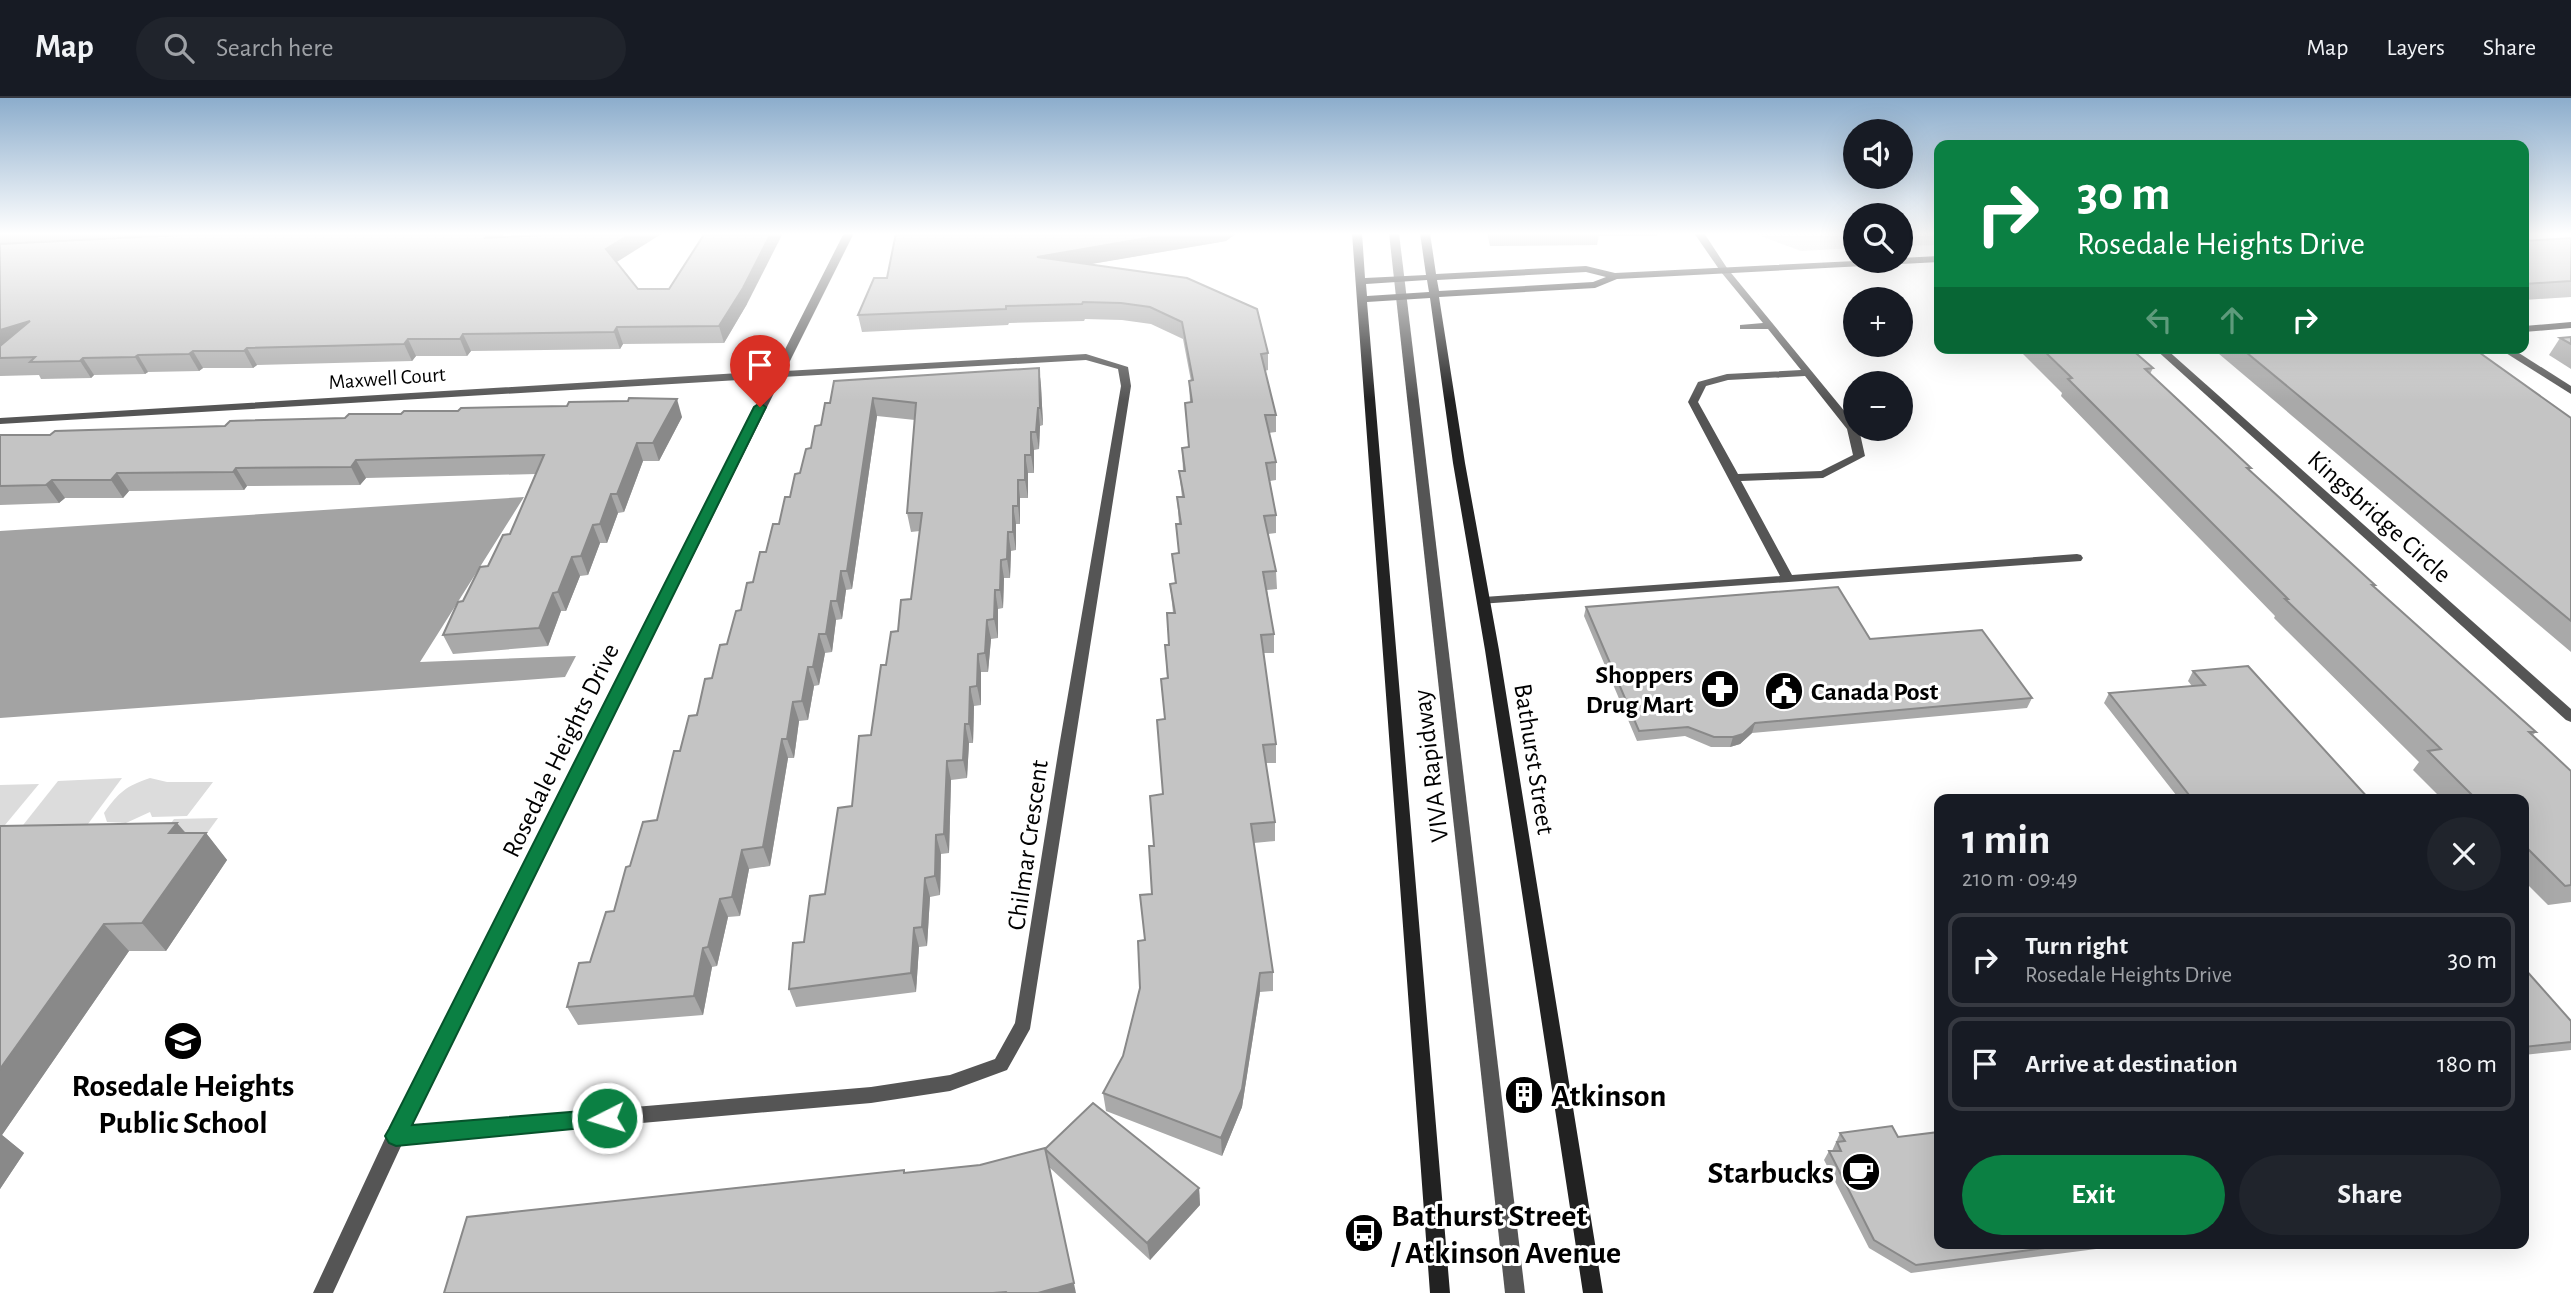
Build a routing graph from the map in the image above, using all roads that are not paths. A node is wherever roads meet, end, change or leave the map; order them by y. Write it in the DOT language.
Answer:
graph roads {
  1 [pos="820,289"];
  2 [pos="1367,289"];
  3 [pos="1401,289"];
  4 [pos="1432,289"];
  5 [pos="1534,289"];
  6 [pos="1740,289"];
  7 [pos="1363,290"];
  8 [pos="1433,295"];
  9 [pos="1402,297"];
  10 [pos="2571,325"];
  11 [pos="1771,326"];
  12 [pos="1744,327"];
  13 [pos="2529,329"];
  14 [pos="2166,354"];
  15 [pos="2512,354"];
  16 [pos="777,373"];
  17 [pos="1808,373"];
  18 [pos="2571,391"];
  19 [pos="0,421"];
  20 [pos="1736,478"];
  21 [pos="2077,558"];
  22 [pos="1788,579"];
  23 [pos="1483,601"];
  24 [pos="2571,717"];
  25 [pos="396,1136"];
  26 [pos="323,1293"];
  27 [pos="1440,1293"];
  28 [pos="1515,1293"];
  29 [pos="1593,1293"];
  1 -- 16 [label="street, Rosedale Heights Drive"];
  2 -- 7 [label="main road"];
  3 -- 9 [label="street, VIVA Rapidway"];
  4 -- 8 [label="main road, Bathurst Street"];
  5 -- 8 [label="main road"];
  6 -- 11 [label="street"];
  7 -- 9 [label="main road"];
  7 -- 27 [label="main road"];
  8 -- 9 [label="main road"];
  8 -- 23 [label="main road, Bathurst Street"];
  9 -- 28 [label="street, VIVA Rapidway"];
  10 -- 13 [label="street"];
  11 -- 12 [label="street"];
  11 -- 17 [label="street"];
  14 -- 24 [label="street, Kingsbridge Circle"];
  15 -- 18 [label="street"];
  16 -- 19 [label="street, Maxwell Court"];
  16 -- 25 [label="street, Rosedale Heights Drive"];
  16 -- 25 [label="street, Chilmar Crescent"];
  17 -- 20 [label="street"];
  17 -- 20 [label="street"];
  20 -- 22 [label="street"];
  21 -- 22 [label="street"];
  22 -- 23 [label="street"];
  23 -- 29 [label="main road, Bathurst Street"];
  25 -- 26 [label="street, Rosedale Heights Drive"];
}
